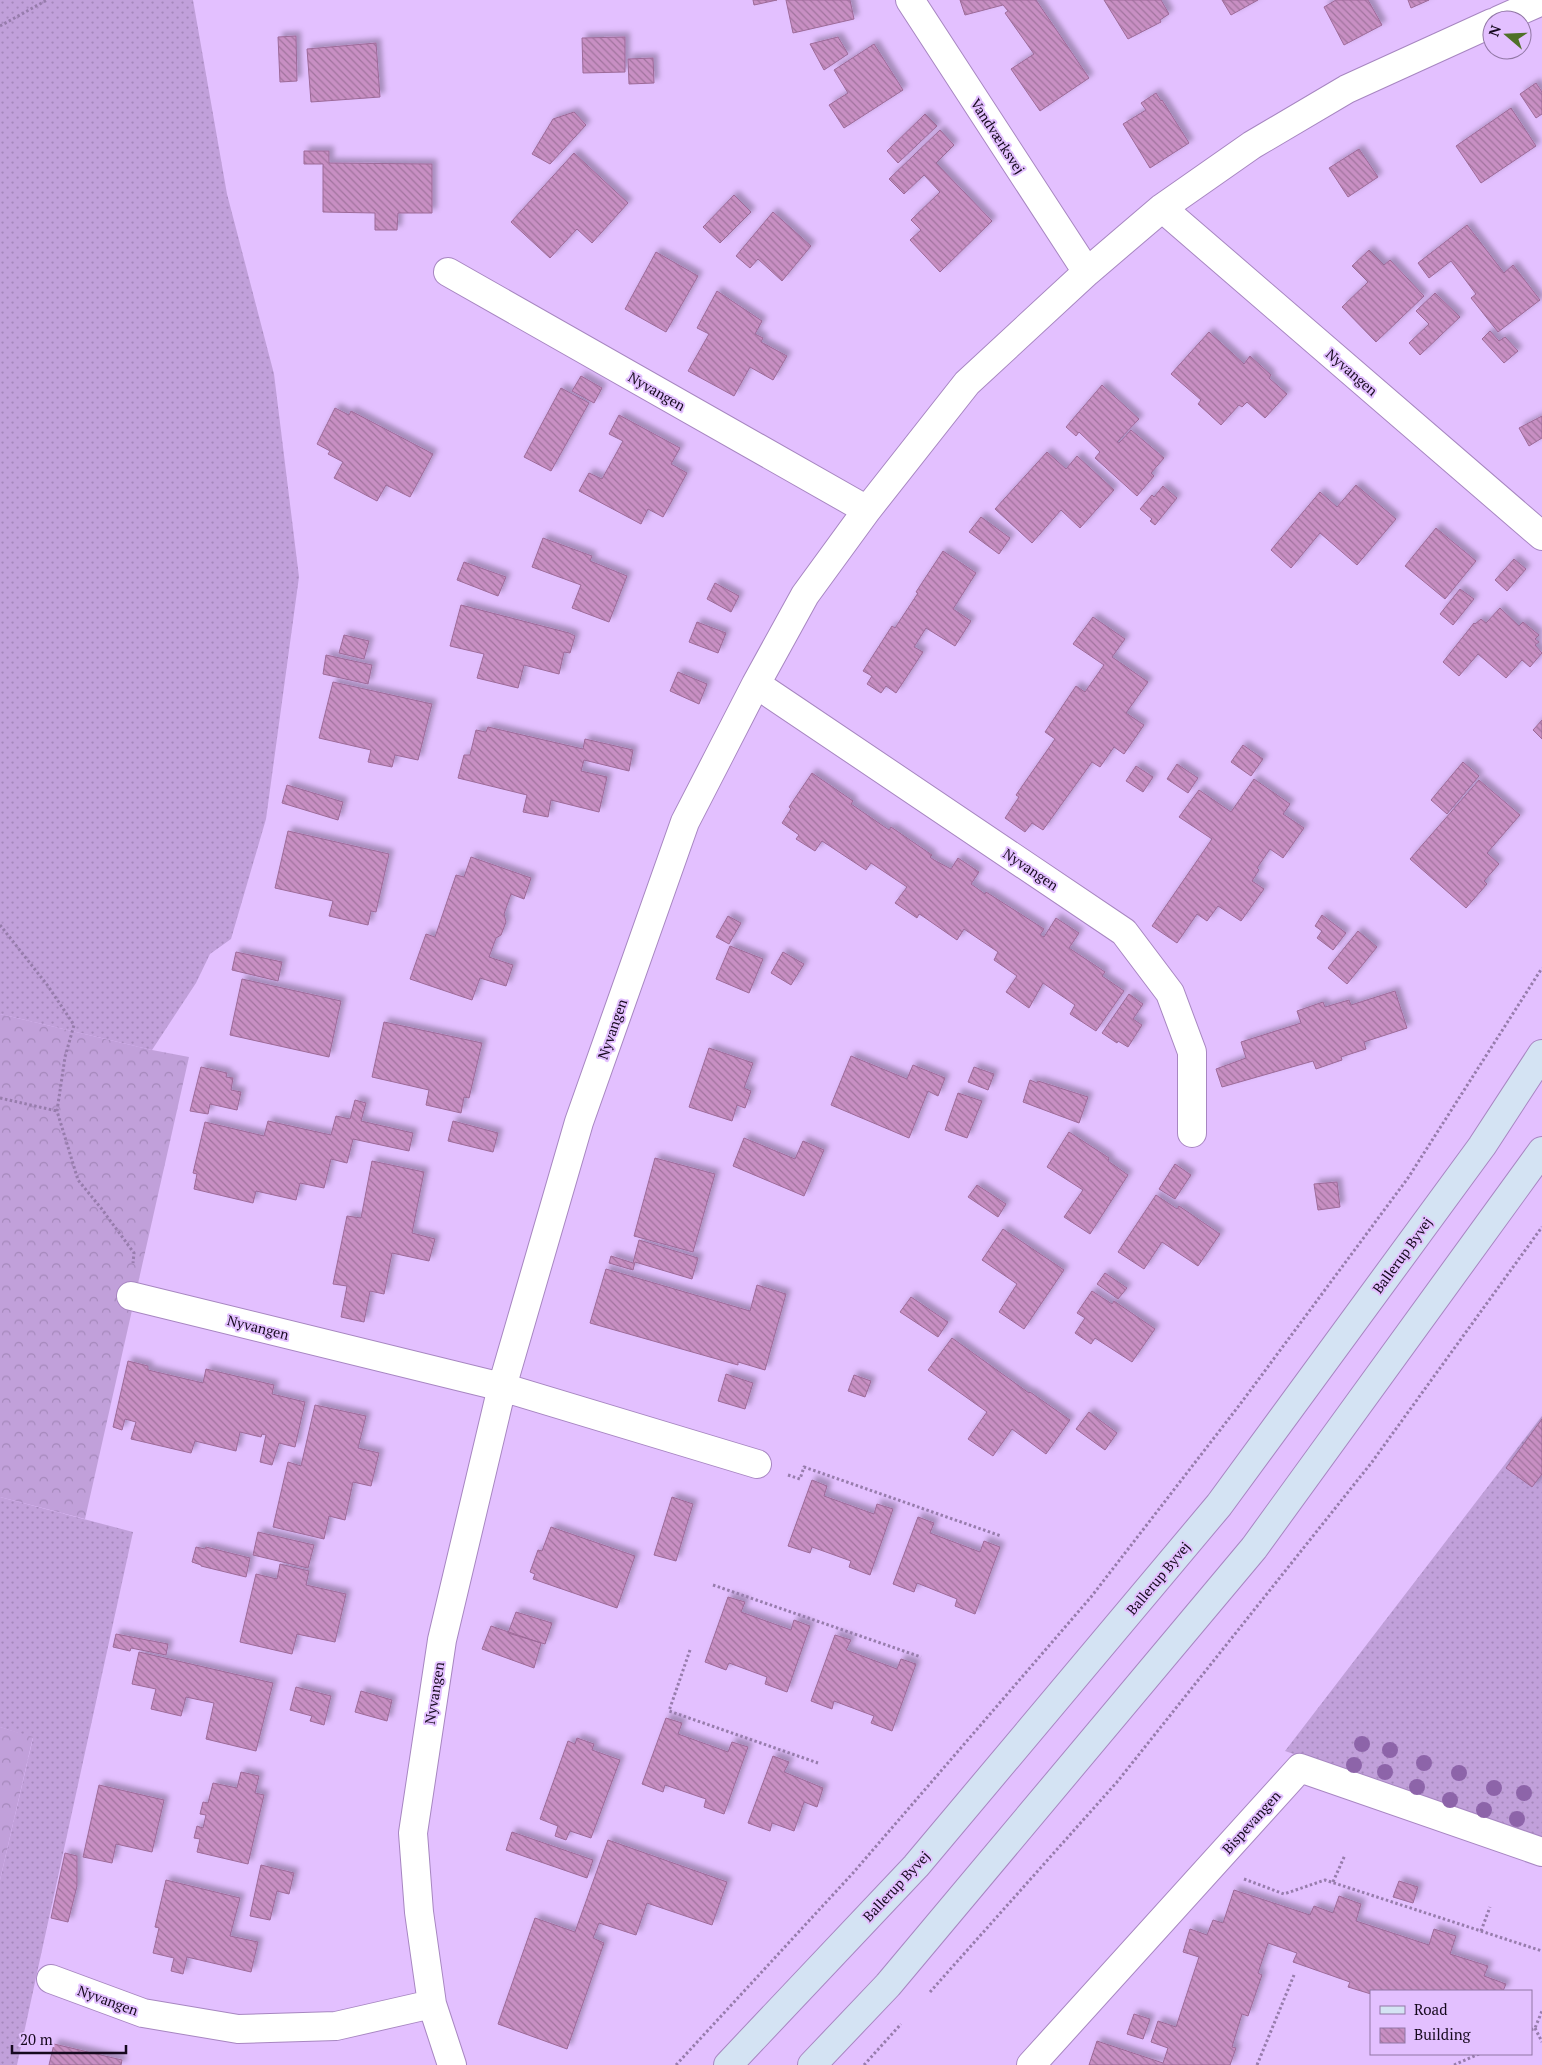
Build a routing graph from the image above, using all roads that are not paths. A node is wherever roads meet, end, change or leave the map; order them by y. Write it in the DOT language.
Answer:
graph roads {
  1 [pos="910,0"];
  2 [pos="1542,0"];
  3 [pos="1520,10"];
  4 [pos="1482,28"];
  5 [pos="1162,208"];
  6 [pos="448,272"];
  7 [pos="1087,272"];
  8 [pos="867,510"];
  9 [pos="1542,536"];
  10 [pos="756,684"];
  11 [pos="1542,1054"];
  12 [pos="1192,1133"];
  13 [pos="1542,1151"];
  14 [pos="131,1296"];
  15 [pos="502,1387"];
  16 [pos="757,1464"];
  17 [pos="1542,1852"];
  18 [pos="51,1979"];
  19 [pos="432,2004"];
  20 [pos="452,2065"];
  21 [pos="728,2065"];
  22 [pos="812,2065"];
  23 [pos="1030,2065"];
  1 -- 7 [label="street, Vandværksvej"];
  2 -- 3 [label="street"];
  4 -- 5 [label="street, Nyvangen"];
  5 -- 7 [label="street, Nyvangen"];
  5 -- 9 [label="street, Nyvangen"];
  6 -- 8 [label="street, Nyvangen"];
  7 -- 8 [label="street, Nyvangen"];
  8 -- 10 [label="street, Nyvangen"];
  10 -- 12 [label="street, Nyvangen"];
  10 -- 15 [label="street, Nyvangen"];
  11 -- 21 [label="main road, Ballerup Byvej"];
  13 -- 22 [label="main road"];
  14 -- 15 [label="street, Nyvangen"];
  15 -- 16 [label="street, Nyvangen"];
  15 -- 19 [label="street, Nyvangen"];
  17 -- 23 [label="street, Bispevangen"];
  18 -- 19 [label="street, Nyvangen"];
  19 -- 20 [label="street, Nyvangen"];
}
